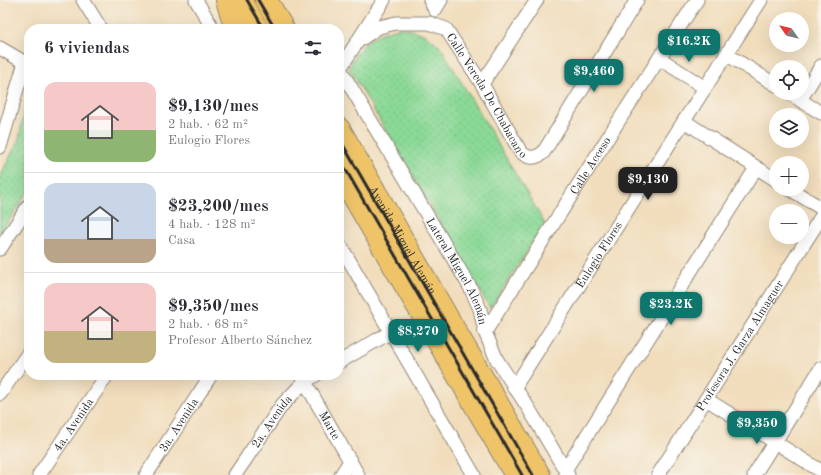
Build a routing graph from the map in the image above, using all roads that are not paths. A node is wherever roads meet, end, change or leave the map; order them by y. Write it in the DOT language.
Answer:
graph roads {
  1 [pos="83,0"];
  2 [pos="196,0"];
  3 [pos="227,0"];
  4 [pos="240,0"];
  5 [pos="266,0"];
  6 [pos="384,0"];
  7 [pos="537,0"];
  8 [pos="637,0"];
  9 [pos="697,0"];
  10 [pos="761,0"];
  11 [pos="98,24"];
  12 [pos="208,24"];
  13 [pos="234,24"];
  14 [pos="254,24"];
  15 [pos="280,24"];
  16 [pos="357,42"];
  17 [pos="0,48"];
  18 [pos="726,54"];
  19 [pos="659,58"];
  20 [pos="24,61"];
  21 [pos="344,63"];
  22 [pos="821,66"];
  23 [pos="24,72"];
  24 [pos="344,77"];
  25 [pos="809,79"];
  26 [pos="769,81"];
  27 [pos="482,84"];
  28 [pos="705,88"];
  29 [pos="800,100"];
  30 [pos="821,114"];
  31 [pos="684,121"];
  32 [pos="344,138"];
  33 [pos="0,147"];
  34 [pos="756,168"];
  35 [pos="769,176"];
  36 [pos="344,180"];
  37 [pos="801,196"];
  38 [pos="821,208"];
  39 [pos="24,213"];
  40 [pos="821,216"];
  41 [pos="0,249"];
  42 [pos="344,252"];
  43 [pos="391,332"];
  44 [pos="485,332"];
  45 [pos="24,359"];
  46 [pos="344,359"];
  47 [pos="821,368"];
  48 [pos="104,380"];
  49 [pos="208,380"];
  50 [pos="304,380"];
  51 [pos="309,380"];
  52 [pos="514,388"];
  53 [pos="0,394"];
  54 [pos="706,399"];
  55 [pos="775,441"];
  56 [pos="350,461"];
  57 [pos="821,471"];
  58 [pos="44,473"];
  59 [pos="566,473"];
  60 [pos="146,475"];
  61 [pos="235,475"];
  62 [pos="341,475"];
  63 [pos="358,475"];
  64 [pos="474,475"];
  65 [pos="516,475"];
  66 [pos="539,475"];
  67 [pos="658,475"];
  68 [pos="754,475"];
  1 -- 11 [label="street"];
  2 -- 12 [label="street"];
  3 -- 13 [label="highway"];
  4 -- 14 [label="highway"];
  5 -- 15 [label="highway"];
  6 -- 16 [label="street"];
  7 -- 27 [label="street"];
  8 -- 27 [label="street, Calle Vereda De Chabacano"];
  9 -- 19 [label="street, Calle Acceso"];
  10 -- 18 [label="street, Eulogio Flores"];
  16 -- 21 [label="street"];
  16 -- 27 [label="street, Calle Vereda De Chabacano"];
  17 -- 20 [label="street"];
  18 -- 26 [label="street"];
  18 -- 28 [label="street, Eulogio Flores"];
  19 -- 28 [label="street"];
  19 -- 44 [label="street, Calle Acceso"];
  22 -- 25 [label="street"];
  23 -- 33 [label="street"];
  24 -- 44 [label="street, Lateral Miguel Alemán"];
  28 -- 31 [label="street, Eulogio Flores"];
  29 -- 30 [label="street"];
  31 -- 34 [label="street"];
  31 -- 52 [label="street, Eulogio Flores"];
  32 -- 66 [label="highway, Avenida Miguel Alemán"];
  34 -- 35 [label="street"];
  34 -- 59 [label="street"];
  36 -- 65 [label="highway, Avenida Miguel Alemán"];
  37 -- 38 [label="street"];
  39 -- 41 [label="street"];
  40 -- 54 [label="street, Profesora J. Garza Almaguer"];
  42 -- 43 [label="street"];
  43 -- 46 [label="street"];
  43 -- 64 [label="street"];
  44 -- 52 [label="street, Lateral Miguel Alemán"];
  45 -- 53 [label="street"];
  47 -- 55 [label="street"];
  48 -- 58 [label="street, 4a. Avenida"];
  49 -- 60 [label="street, 3a. Avenida"];
  50 -- 61 [label="street, 2a. Avenida"];
  51 -- 56 [label="street, Marte"];
  52 -- 59 [label="street, Lateral Miguel Alemán"];
  54 -- 55 [label="street"];
  54 -- 67 [label="street, Profesora J. Garza Almaguer"];
  55 -- 57 [label="street"];
  55 -- 68 [label="street"];
  56 -- 62 [label="street"];
  56 -- 63 [label="street, Marte"];
}
